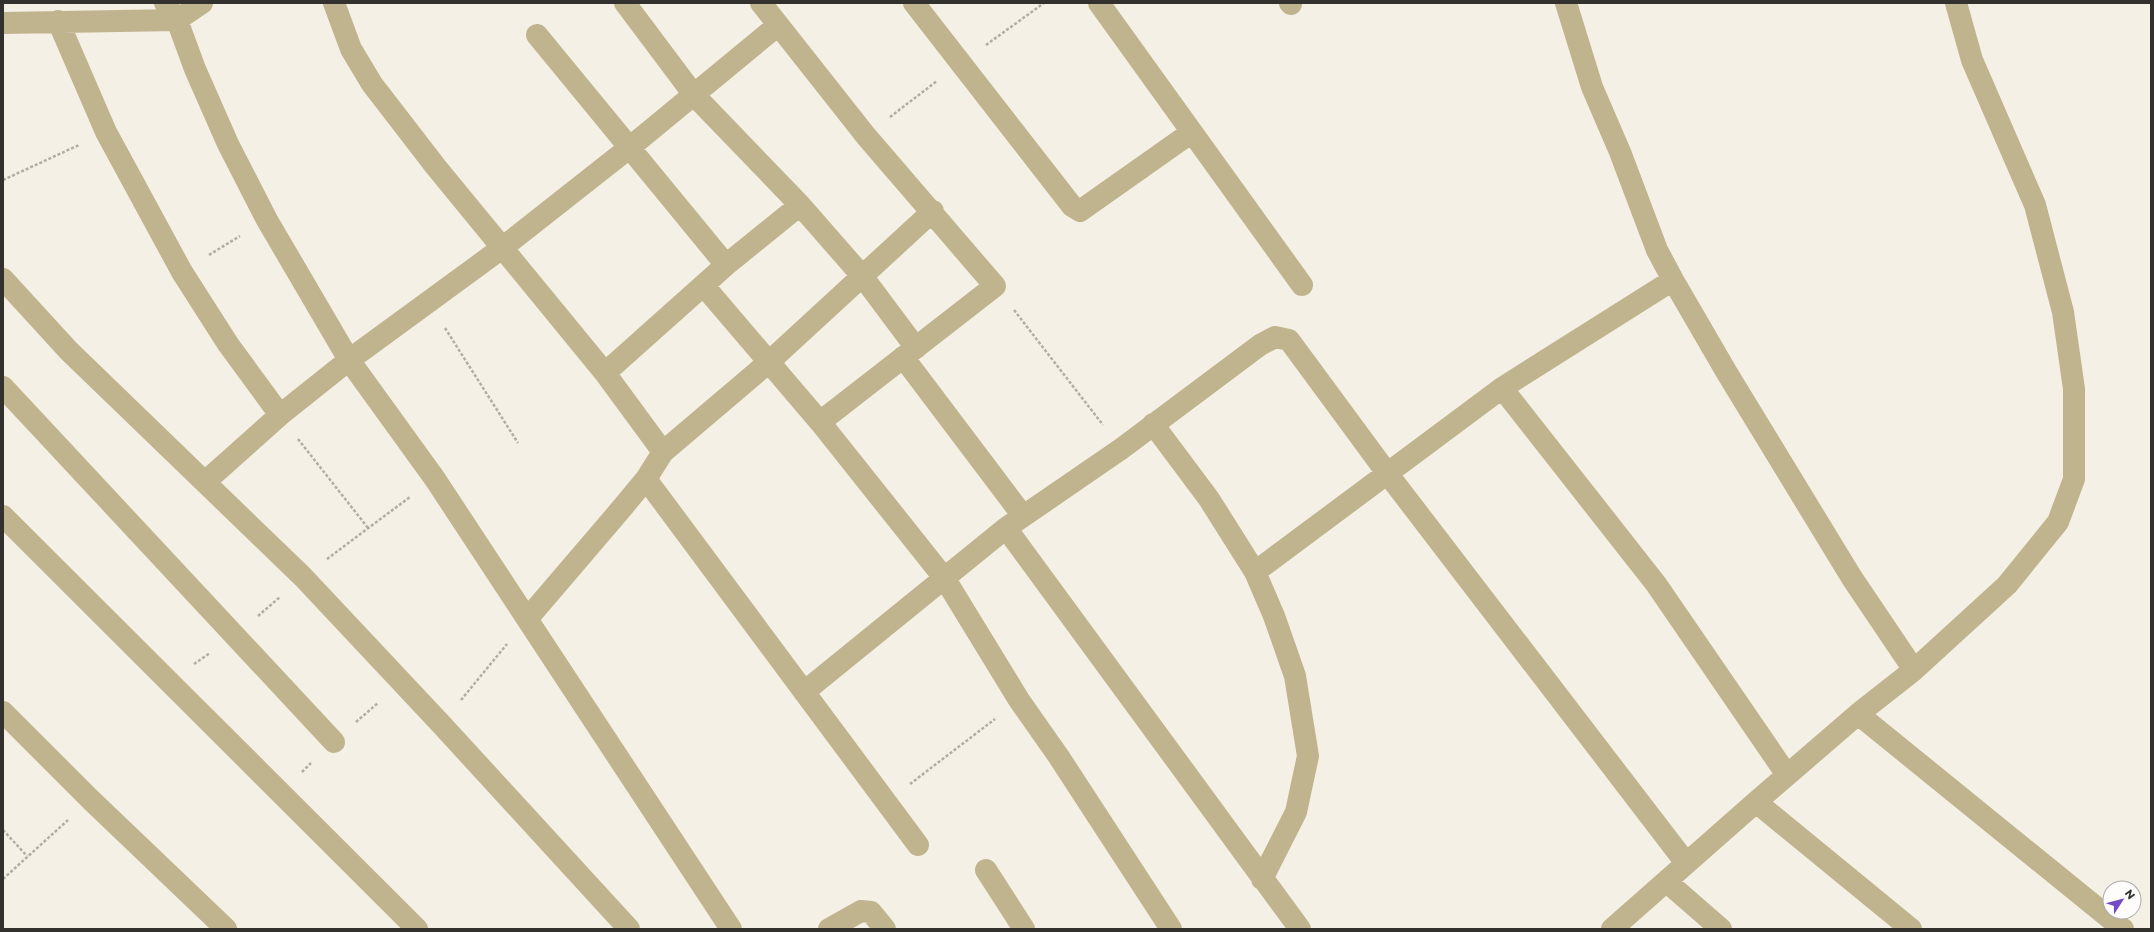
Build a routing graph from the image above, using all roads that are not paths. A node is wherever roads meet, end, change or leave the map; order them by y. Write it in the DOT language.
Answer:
graph roads {
  1 [pos="202,3"];
  2 [pos="334,3"];
  3 [pos="625,3"];
  4 [pos="761,3"];
  5 [pos="914,3"];
  6 [pos="1099,3"];
  7 [pos="1566,3"];
  8 [pos="1956,3"];
  9 [pos="171,11"];
  10 [pos="58,21"];
  11 [pos="3,22"];
  12 [pos="777,26"];
  13 [pos="537,35"];
  14 [pos="694,95"];
  15 [pos="1192,132"];
  16 [pos="629,148"];
  17 [pos="800,205"];
  18 [pos="933,211"];
  19 [pos="502,248"];
  20 [pos="726,265"];
  21 [pos="863,277"];
  22 [pos="3,279"];
  23 [pos="1673,280"];
  24 [pos="1302,284"];
  25 [pos="704,286"];
  26 [pos="910,352"];
  27 [pos="349,360"];
  28 [pos="769,362"];
  29 [pos="605,373"];
  30 [pos="3,387"];
  31 [pos="1502,388"];
  32 [pos="280,415"];
  33 [pos="820,422"];
  34 [pos="1153,424"];
  35 [pos="663,452"];
  36 [pos="1387,473"];
  37 [pos="646,479"];
  38 [pos="205,482"];
  39 [pos="3,516"];
  40 [pos="1014,522"];
  41 [pos="1255,572"];
  42 [pos="945,579"];
  43 [pos="528,618"];
  44 [pos="1914,670"];
  45 [pos="804,692"];
  46 [pos="3,712"];
  47 [pos="1858,714"];
  48 [pos="334,742"];
  49 [pos="1787,775"];
  50 [pos="1756,802"];
  51 [pos="918,845"];
  52 [pos="1686,863"];
  53 [pos="986,870"];
  54 [pos="1262,879"];
  55 [pos="1667,882"];
  56 [pos="226,929"];
  57 [pos="417,929"];
  58 [pos="629,929"];
  59 [pos="731,929"];
  60 [pos="829,929"];
  61 [pos="885,929"];
  62 [pos="1024,929"];
  63 [pos="1171,929"];
  64 [pos="1300,929"];
  65 [pos="1612,929"];
  66 [pos="1721,929"];
  67 [pos="1911,929"];
  68 [pos="2123,929"];
  1 -- 9 [label="street"];
  2 -- 19 [label="street"];
  3 -- 14 [label="street"];
  4 -- 12 [label="street"];
  5 -- 15 [label="street"];
  6 -- 15 [label="street"];
  7 -- 23 [label="street"];
  8 -- 44 [label="street"];
  9 -- 10 [label="street"];
  9 -- 27 [label="street"];
  10 -- 11 [label="street"];
  10 -- 32 [label="street"];
  12 -- 14 [label="street"];
  12 -- 18 [label="street"];
  13 -- 16 [label="street"];
  14 -- 16 [label="street"];
  14 -- 17 [label="street"];
  15 -- 24 [label="street"];
  16 -- 19 [label="street"];
  16 -- 20 [label="street"];
  17 -- 20 [label="street"];
  17 -- 21 [label="street"];
  18 -- 21 [label="street"];
  18 -- 26 [label="street"];
  19 -- 27 [label="street"];
  19 -- 29 [label="street"];
  20 -- 25 [label="street"];
  21 -- 26 [label="street"];
  21 -- 28 [label="street"];
  22 -- 38 [label="street"];
  23 -- 31 [label="street"];
  23 -- 44 [label="street"];
  25 -- 28 [label="street"];
  25 -- 29 [label="street"];
  26 -- 33 [label="street"];
  26 -- 40 [label="street"];
  27 -- 32 [label="street"];
  27 -- 43 [label="street"];
  28 -- 33 [label="street"];
  28 -- 35 [label="street"];
  29 -- 35 [label="street"];
  30 -- 48 [label="street"];
  31 -- 36 [label="street"];
  31 -- 49 [label="street"];
  32 -- 38 [label="street"];
  33 -- 42 [label="street"];
  34 -- 36 [label="street"];
  34 -- 40 [label="street"];
  34 -- 41 [label="street"];
  35 -- 37 [label="street"];
  36 -- 41 [label="street"];
  36 -- 52 [label="street"];
  37 -- 43 [label="street"];
  37 -- 45 [label="street"];
  38 -- 58 [label="street"];
  39 -- 57 [label="street"];
  40 -- 42 [label="street"];
  40 -- 54 [label="street"];
  41 -- 54 [label="street"];
  42 -- 45 [label="street"];
  42 -- 63 [label="street"];
  43 -- 59 [label="street"];
  44 -- 47 [label="street"];
  45 -- 51 [label="street"];
  46 -- 56 [label="street"];
  47 -- 49 [label="street"];
  47 -- 68 [label="street"];
  49 -- 50 [label="street"];
  50 -- 52 [label="street"];
  50 -- 67 [label="street"];
  52 -- 55 [label="street"];
  53 -- 62 [label="street"];
  54 -- 64 [label="street"];
  55 -- 65 [label="street"];
  55 -- 66 [label="street"];
  60 -- 61 [label="street"];
}
